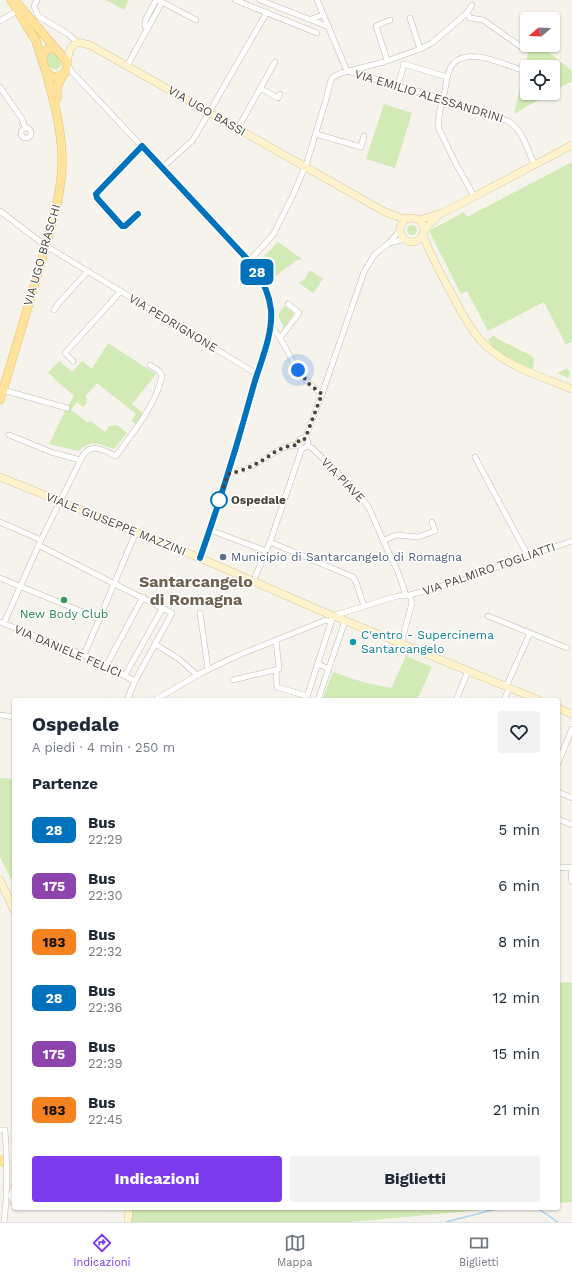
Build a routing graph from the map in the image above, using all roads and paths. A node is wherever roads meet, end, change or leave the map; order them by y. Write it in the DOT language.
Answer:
graph roads {
  1 [pos="11,0"];
  2 [pos="15,0"];
  3 [pos="37,0"];
  4 [pos="156,0"];
  5 [pos="235,0"];
  6 [pos="260,0"];
  7 [pos="317,0"];
  8 [pos="160,1"];
  9 [pos="472,4"];
  10 [pos="18,11"];
  11 [pos="267,12"];
  12 [pos="467,13"];
  13 [pos="323,15"];
  14 [pos="410,18"];
  15 [pos="311,19"];
  16 [pos="196,20"];
  17 [pos="390,20"];
  18 [pos="0,21"];
  19 [pos="145,26"];
  20 [pos="329,27"];
  21 [pos="317,33"];
  22 [pos="77,42"];
  23 [pos="520,46"];
  24 [pos="56,49"];
  25 [pos="420,49"];
  26 [pos="42,58"];
  27 [pos="388,60"];
  28 [pos="275,62"];
  29 [pos="67,63"];
  30 [pos="127,66"];
  31 [pos="520,69"];
  32 [pos="347,71"];
  33 [pos="46,72"];
  34 [pos="63,75"];
  35 [pos="447,77"];
  36 [pos="82,82"];
  37 [pos="398,86"];
  38 [pos="0,87"];
  39 [pos="260,88"];
  40 [pos="280,94"];
  41 [pos="443,99"];
  42 [pos="56,106"];
  43 [pos="209,112"];
  44 [pos="25,128"];
  45 [pos="238,128"];
  46 [pos="316,134"];
  47 [pos="364,136"];
  48 [pos="572,141"];
  49 [pos="572,145"];
  50 [pos="142,146"];
  51 [pos="562,150"];
  52 [pos="534,164"];
  53 [pos="305,166"];
  54 [pos="162,168"];
  55 [pos="474,196"];
  56 [pos="0,211"];
  57 [pos="385,212"];
  58 [pos="442,212"];
  59 [pos="138,214"];
  60 [pos="408,218"];
  61 [pos="419,220"];
  62 [pos="400,228"];
  63 [pos="424,233"];
  64 [pos="405,239"];
  65 [pos="389,242"];
  66 [pos="414,242"];
  67 [pos="46,246"];
  68 [pos="431,256"];
  69 [pos="249,261"];
  70 [pos="88,271"];
  71 [pos="120,291"];
  72 [pos="288,304"];
  73 [pos="54,310"];
  74 [pos="270,325"];
  75 [pos="280,338"];
  76 [pos="72,361"];
  77 [pos="150,365"];
  78 [pos="258,374"];
  79 [pos="572,389"];
  80 [pos="3,390"];
  81 [pos="322,394"];
  82 [pos="0,400"];
  83 [pos="67,408"];
  84 [pos="9,435"];
  85 [pos="305,439"];
  86 [pos="307,446"];
  87 [pos="300,447"];
  88 [pos="475,457"];
  89 [pos="80,460"];
  90 [pos="228,474"];
  91 [pos="0,477"];
  92 [pos="59,500"];
  93 [pos="0,522"];
  94 [pos="432,522"];
  95 [pos="210,530"];
  96 [pos="136,532"];
  97 [pos="383,541"];
  98 [pos="572,541"];
  99 [pos="39,542"];
  100 [pos="270,542"];
  101 [pos="266,551"];
  102 [pos="528,556"];
  103 [pos="200,558"];
  104 [pos="0,578"];
  105 [pos="253,582"];
  106 [pos="115,583"];
  107 [pos="20,587"];
  108 [pos="408,595"];
  109 [pos="143,597"];
  110 [pos="364,606"];
  111 [pos="161,611"];
  112 [pos="200,613"];
  113 [pos="488,616"];
  114 [pos="100,619"];
  115 [pos="332,619"];
  116 [pos="346,621"];
  117 [pos="2,623"];
  118 [pos="530,633"];
  119 [pos="276,640"];
  120 [pos="401,643"];
  121 [pos="155,644"];
  122 [pos="567,648"];
  123 [pos="84,655"];
  124 [pos="318,664"];
  125 [pos="106,666"];
  126 [pos="208,669"];
  127 [pos="329,669"];
  128 [pos="276,670"];
  129 [pos="468,671"];
  130 [pos="125,675"];
  131 [pos="198,675"];
  132 [pos="135,680"];
  133 [pos="233,680"];
  134 [pos="507,687"];
  135 [pos="128,698"];
  136 [pos="158,698"];
  137 [pos="307,698"];
  138 [pos="319,698"];
  139 [pos="457,698"];
  140 [pos="504,698"];
  141 [pos="534,698"];
  142 [pos="560,709"];
  143 [pos="572,714"];
  144 [pos="0,715"];
  145 [pos="12,717"];
  146 [pos="572,729"];
  147 [pos="560,758"];
  148 [pos="560,793"];
  149 [pos="572,798"];
  150 [pos="560,820"];
  151 [pos="572,825"];
  152 [pos="560,868"];
  153 [pos="572,868"];
  154 [pos="0,880"];
  155 [pos="572,882"];
  156 [pos="12,906"];
  157 [pos="0,1130"];
  158 [pos="129,1210"];
  159 [pos="4,1222"];
  160 [pos="128,1222"];
  1 -- 10 [label="main road"];
  2 -- 24 [label="main road"];
  3 -- 22 [label="street, VIA UGO BASSI"];
  4 -- 19 [label="street"];
  5 -- 11 [label="street"];
  6 -- 15 [label="street"];
  7 -- 13 [label="street"];
  8 -- 16 [label="street"];
  8 -- 30 [label="street"];
  9 -- 12 [label="street"];
  10 -- 18 [label="street"];
  10 -- 26 [label="main road"];
  11 -- 21 [label="street"];
  11 -- 43 [label="street"];
  12 -- 23 [label="street"];
  12 -- 25 [label="street"];
  13 -- 15 [label="street"];
  13 -- 20 [label="street"];
  14 -- 25 [label="street"];
  15 -- 20 [label="street"];
  17 -- 27 [label="street"];
  20 -- 32 [label="street"];
  22 -- 24 [label="street"];
  22 -- 29 [label="street"];
  22 -- 30 [label="street, VIA UGO BASSI"];
  24 -- 26 [label="main road"];
  24 -- 29 [label="main road"];
  25 -- 27 [label="street"];
  26 -- 33 [label="main road"];
  27 -- 32 [label="street"];
  28 -- 39 [label="street"];
  29 -- 34 [label="main road"];
  29 -- 36 [label="street"];
  30 -- 43 [label="street, VIA UGO BASSI"];
  31 -- 35 [label="street"];
  32 -- 37 [label="street, VIA EMILIO ALESSANDRINI"];
  32 -- 46 [label="street"];
  33 -- 34 [label="main road"];
  33 -- 42 [label="main road, VIA UGO BRASCHI"];
  34 -- 36 [label="street"];
  34 -- 42 [label="main road, VIA UGO BRASCHI"];
  35 -- 37 [label="street"];
  35 -- 41 [label="street"];
  36 -- 50 [label="street"];
  37 -- 41 [label="street, VIA EMILIO ALESSANDRINI"];
  38 -- 44 [label="street"];
  39 -- 40 [label="street"];
  39 -- 45 [label="street"];
  41 -- 52 [label="street, VIA EMILIO ALESSANDRINI"];
  41 -- 55 [label="street"];
  42 -- 67 [label="main road, VIA UGO BRASCHI"];
  43 -- 45 [label="street, VIA UGO BASSI"];
  43 -- 54 [label="street"];
  45 -- 53 [label="street, VIA UGO BASSI"];
  46 -- 47 [label="street"];
  46 -- 53 [label="street"];
  48 -- 51 [label="street"];
  49 -- 51 [label="street"];
  50 -- 54 [label="street"];
  50 -- 59 [label="street"];
  51 -- 52 [label="street"];
  52 -- 55 [label="street"];
  53 -- 57 [label="street, VIA UGO BASSI"];
  53 -- 69 [label="street"];
  54 -- 69 [label="street"];
  55 -- 58 [label="street"];
  56 -- 67 [label="street, VIA PEDRIGNONE"];
  57 -- 60 [label="street, VIA UGO BASSI"];
  57 -- 62 [label="street, VIA UGO BASSI"];
  58 -- 61 [label="street"];
  58 -- 63 [label="street"];
  60 -- 61 [label="street"];
  60 -- 62 [label="street"];
  61 -- 63 [label="street"];
  62 -- 64 [label="street"];
  62 -- 65 [label="street"];
  63 -- 66 [label="street"];
  63 -- 68 [label="street"];
  64 -- 65 [label="street"];
  64 -- 66 [label="street"];
  65 -- 81 [label="street"];
  66 -- 68 [label="street"];
  67 -- 70 [label="street, VIA PEDRIGNONE"];
  67 -- 80 [label="main road, VIA UGO BRASCHI"];
  68 -- 79 [label="street"];
  69 -- 74 [label="street"];
  70 -- 71 [label="street, VIA PEDRIGNONE"];
  70 -- 73 [label="street"];
  71 -- 76 [label="street"];
  71 -- 78 [label="street, VIA PEDRIGNONE"];
  72 -- 75 [label="street"];
  74 -- 75 [label="street"];
  74 -- 78 [label="street"];
  75 -- 81 [label="street"];
  77 -- 89 [label="street"];
  78 -- 90 [label="street"];
  80 -- 82 [label="main road, VIA UGO BRASCHI"];
  80 -- 83 [label="street"];
  81 -- 85 [label="street"];
  84 -- 89 [label="street"];
  85 -- 86 [label="street"];
  85 -- 87 [label="street"];
  86 -- 87 [label="street"];
  86 -- 97 [label="street, VIA PIAVE"];
  87 -- 90 [label="street"];
  87 -- 100 [label="street"];
  88 -- 102 [label="street"];
  89 -- 92 [label="street"];
  90 -- 95 [label="street"];
  91 -- 92 [label="street, VIALE GIUSEPPE MAZZINI"];
  92 -- 96 [label="street, VIALE GIUSEPPE MAZZINI"];
  92 -- 99 [label="street"];
  93 -- 99 [label="street"];
  94 -- 97 [label="street"];
  95 -- 101 [label="street"];
  95 -- 103 [label="street"];
  96 -- 103 [label="street, VIALE GIUSEPPE MAZZINI"];
  96 -- 106 [label="street"];
  97 -- 108 [label="street, VIA PIAVE"];
  98 -- 102 [label="street, VIA PALMIRO TOGLIATTI"];
  99 -- 106 [label="street"];
  99 -- 107 [label="street"];
  100 -- 101 [label="street"];
  100 -- 110 [label="street"];
  101 -- 105 [label="street"];
  102 -- 108 [label="street, VIA PALMIRO TOGLIATTI"];
  103 -- 105 [label="street, VIALE GIUSEPPE MAZZINI"];
  104 -- 107 [label="street"];
  105 -- 115 [label="street, VIALE GIUSEPPE MAZZINI"];
  106 -- 109 [label="street"];
  106 -- 114 [label="street"];
  107 -- 114 [label="street"];
  107 -- 117 [label="street"];
  108 -- 110 [label="street, VIA PALMIRO TOGLIATTI"];
  108 -- 120 [label="street"];
  109 -- 121 [label="street"];
  109 -- 125 [label="street"];
  110 -- 115 [label="street, VIA PALMIRO TOGLIATTI"];
  111 -- 130 [label="street"];
  112 -- 126 [label="street"];
  113 -- 118 [label="street"];
  114 -- 123 [label="street"];
  115 -- 116 [label="street, VIALE GIUSEPPE MAZZINI"];
  115 -- 119 [label="street, VIA PALMIRO TOGLIATTI"];
  115 -- 124 [label="street"];
  116 -- 120 [label="street, VIALE GIUSEPPE MAZZINI"];
  116 -- 127 [label="street"];
  117 -- 123 [label="street, VIA DANIELE FELICI"];
  118 -- 122 [label="street"];
  118 -- 134 [label="street"];
  119 -- 126 [label="street, VIA PALMIRO TOGLIATTI"];
  119 -- 128 [label="street"];
  120 -- 129 [label="street, VIALE GIUSEPPE MAZZINI"];
  121 -- 131 [label="street"];
  121 -- 132 [label="street"];
  123 -- 125 [label="street, VIA DANIELE FELICI"];
  124 -- 127 [label="street"];
  124 -- 137 [label="street"];
  125 -- 130 [label="street, VIA DANIELE FELICI"];
  126 -- 131 [label="street, VIA PALMIRO TOGLIATTI"];
  127 -- 138 [label="street"];
  128 -- 133 [label="street"];
  128 -- 137 [label="street"];
  129 -- 134 [label="street, VIALE GIUSEPPE MAZZINI"];
  129 -- 139 [label="street"];
  130 -- 132 [label="street, VIA DANIELE FELICI"];
  131 -- 136 [label="street, VIA PALMIRO TOGLIATTI"];
  132 -- 135 [label="street"];
  134 -- 140 [label="street"];
  134 -- 141 [label="street, VIALE GIUSEPPE MAZZINI"];
  142 -- 143 [label="street"];
  144 -- 145 [label="street"];
  146 -- 147 [label="street"];
  148 -- 149 [label="street"];
  150 -- 151 [label="street"];
  152 -- 153 [label="street"];
  153 -- 155 [label="street"];
  154 -- 156 [label="street"];
  157 -- 159 [label="street"];
  158 -- 160 [label="street"];
}
